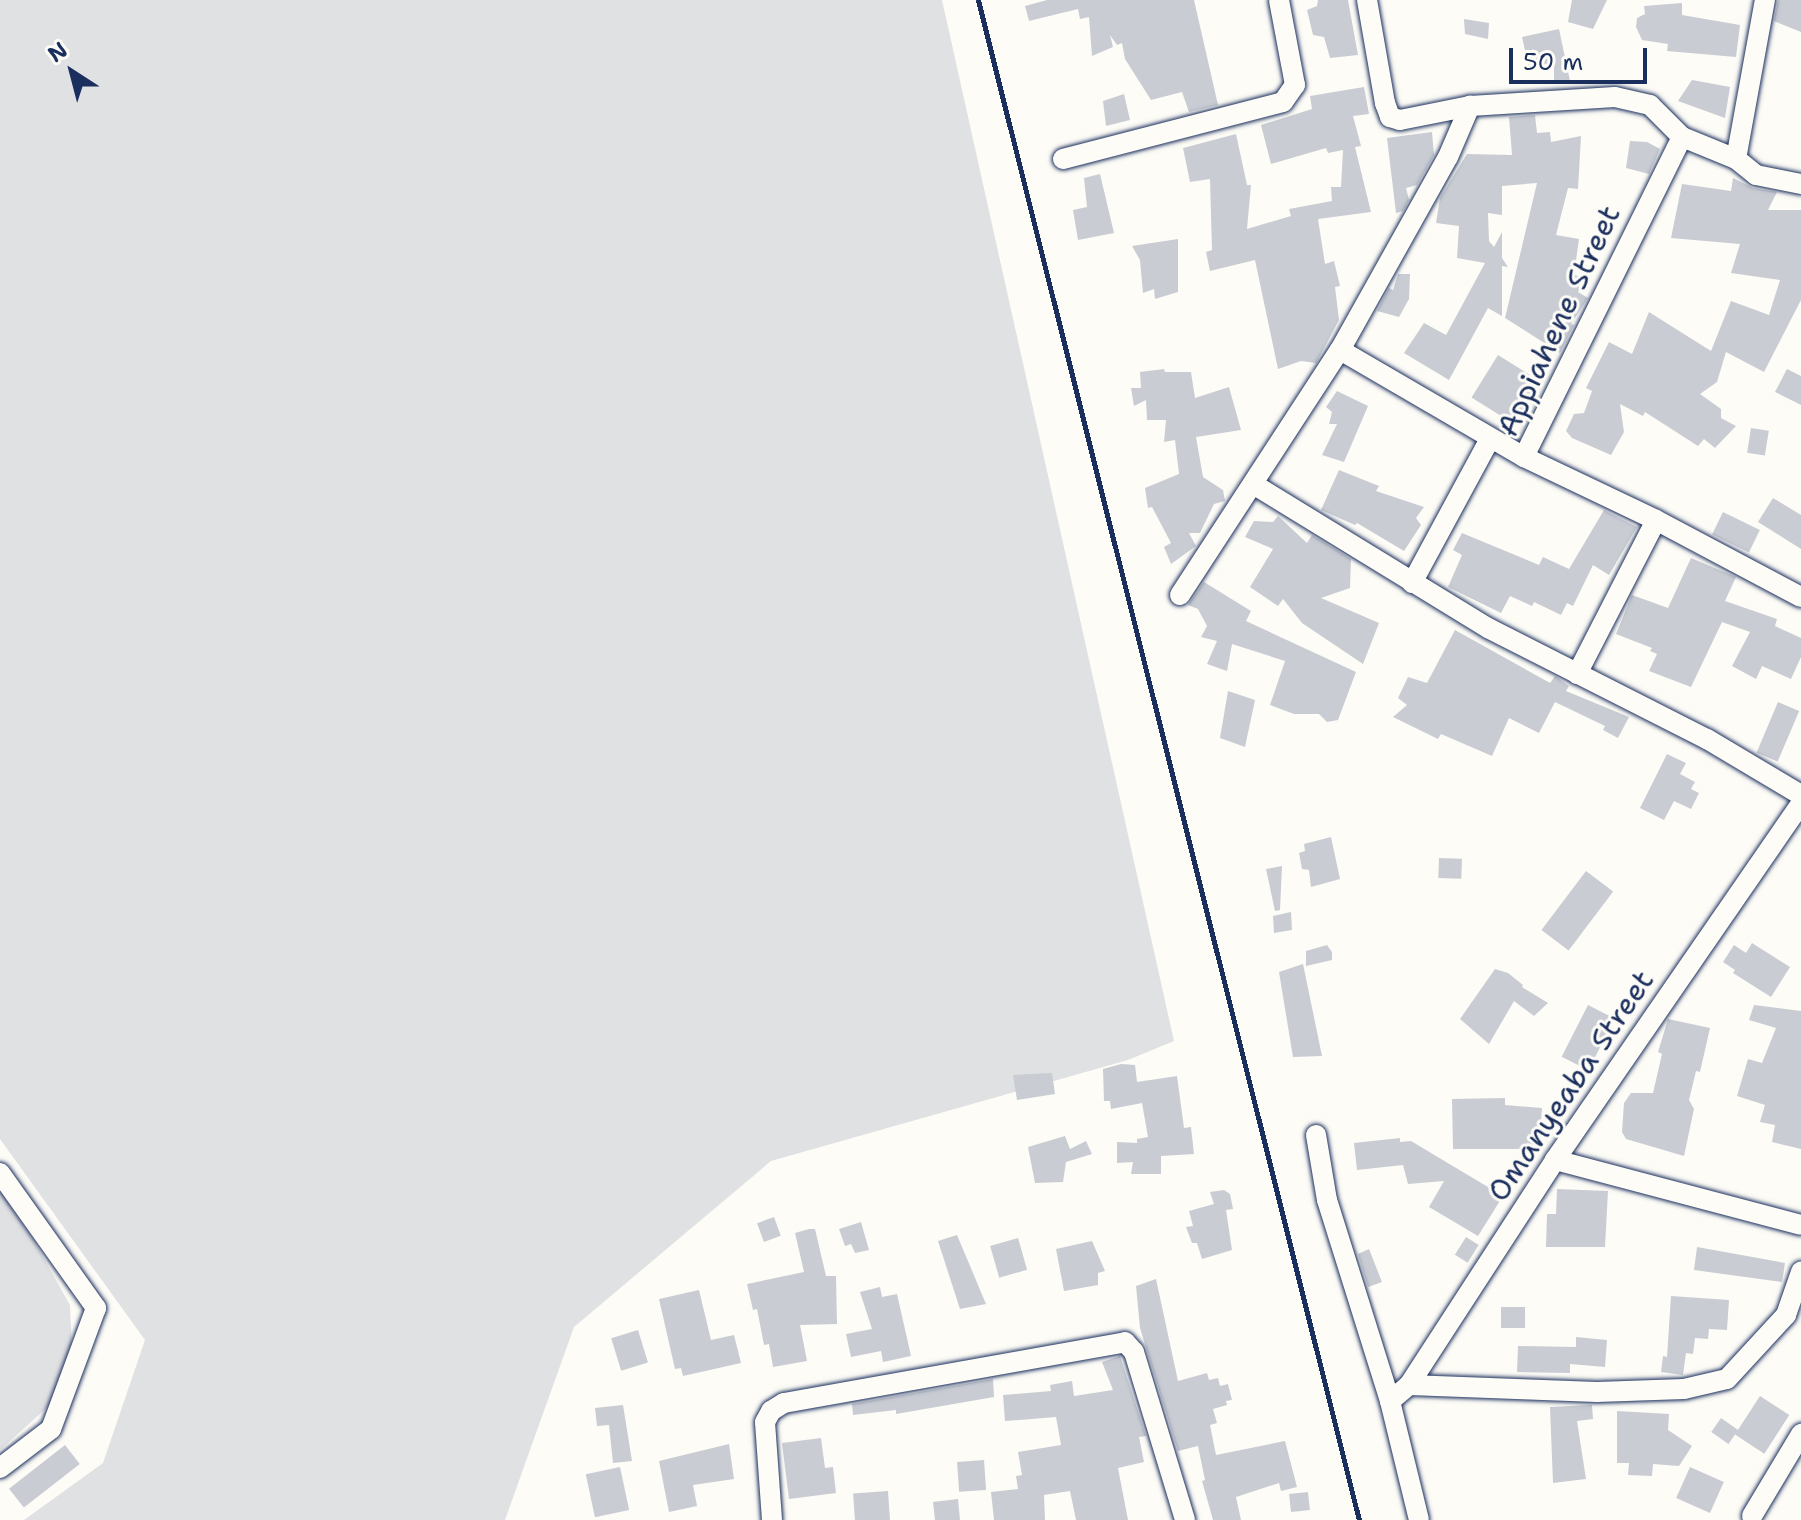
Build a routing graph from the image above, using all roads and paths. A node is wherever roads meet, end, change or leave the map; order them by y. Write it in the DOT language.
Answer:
graph roads {
  1 [pos="1279,0"];
  2 [pos="1367,0"];
  3 [pos="1765,0"];
  4 [pos="1470,106"];
  5 [pos="1682,137"];
  6 [pos="1063,159"];
  7 [pos="1736,159"];
  8 [pos="1801,184"];
  9 [pos="1340,350"];
  10 [pos="1490,439"];
  11 [pos="1524,457"];
  12 [pos="1253,484"];
  13 [pos="1656,520"];
  14 [pos="1412,583"];
  15 [pos="1180,595"];
  16 [pos="1801,597"];
  17 [pos="1577,674"];
  18 [pos="1801,795"];
  19 [pos="1801,804"];
  20 [pos="1316,1135"];
  21 [pos="1555,1160"];
  22 [pos="0,1173"];
  23 [pos="1801,1225"];
  24 [pos="1801,1272"];
  25 [pos="1794,1319"];
  26 [pos="1409,1385"];
  27 [pos="1390,1401"];
  28 [pos="1801,1434"];
  29 [pos="0,1468"];
  30 [pos="1752,1516"];
  31 [pos="772,1520"];
  32 [pos="1185,1520"];
  33 [pos="1419,1520"];
  1 -- 6 [label="street"];
  2 -- 4 [label="street"];
  3 -- 7 [label="street"];
  4 -- 5 [label="street"];
  4 -- 9 [label="street"];
  5 -- 7 [label="street"];
  5 -- 11 [label="street, Appiahene Street"];
  7 -- 8 [label="street"];
  9 -- 10 [label="street"];
  9 -- 12 [label="street"];
  10 -- 11 [label="street"];
  10 -- 14 [label="street"];
  11 -- 13 [label="street, Appiahene Street"];
  12 -- 14 [label="street"];
  12 -- 15 [label="street"];
  13 -- 16 [label="street, Appiahene Street"];
  13 -- 17 [label="street"];
  14 -- 17 [label="street"];
  17 -- 18 [label="street"];
  19 -- 21 [label="street, Omanyeaba Street"];
  20 -- 27 [label="street"];
  21 -- 23 [label="street"];
  21 -- 26 [label="street, Omanyeaba Street"];
  22 -- 29 [label="street"];
  24 -- 25 [label="street"];
  25 -- 26 [label="street"];
  26 -- 27 [label="street, Omanyeaba Street"];
  27 -- 33 [label="street"];
  28 -- 30 [label="street"];
  31 -- 32 [label="street"];
}
